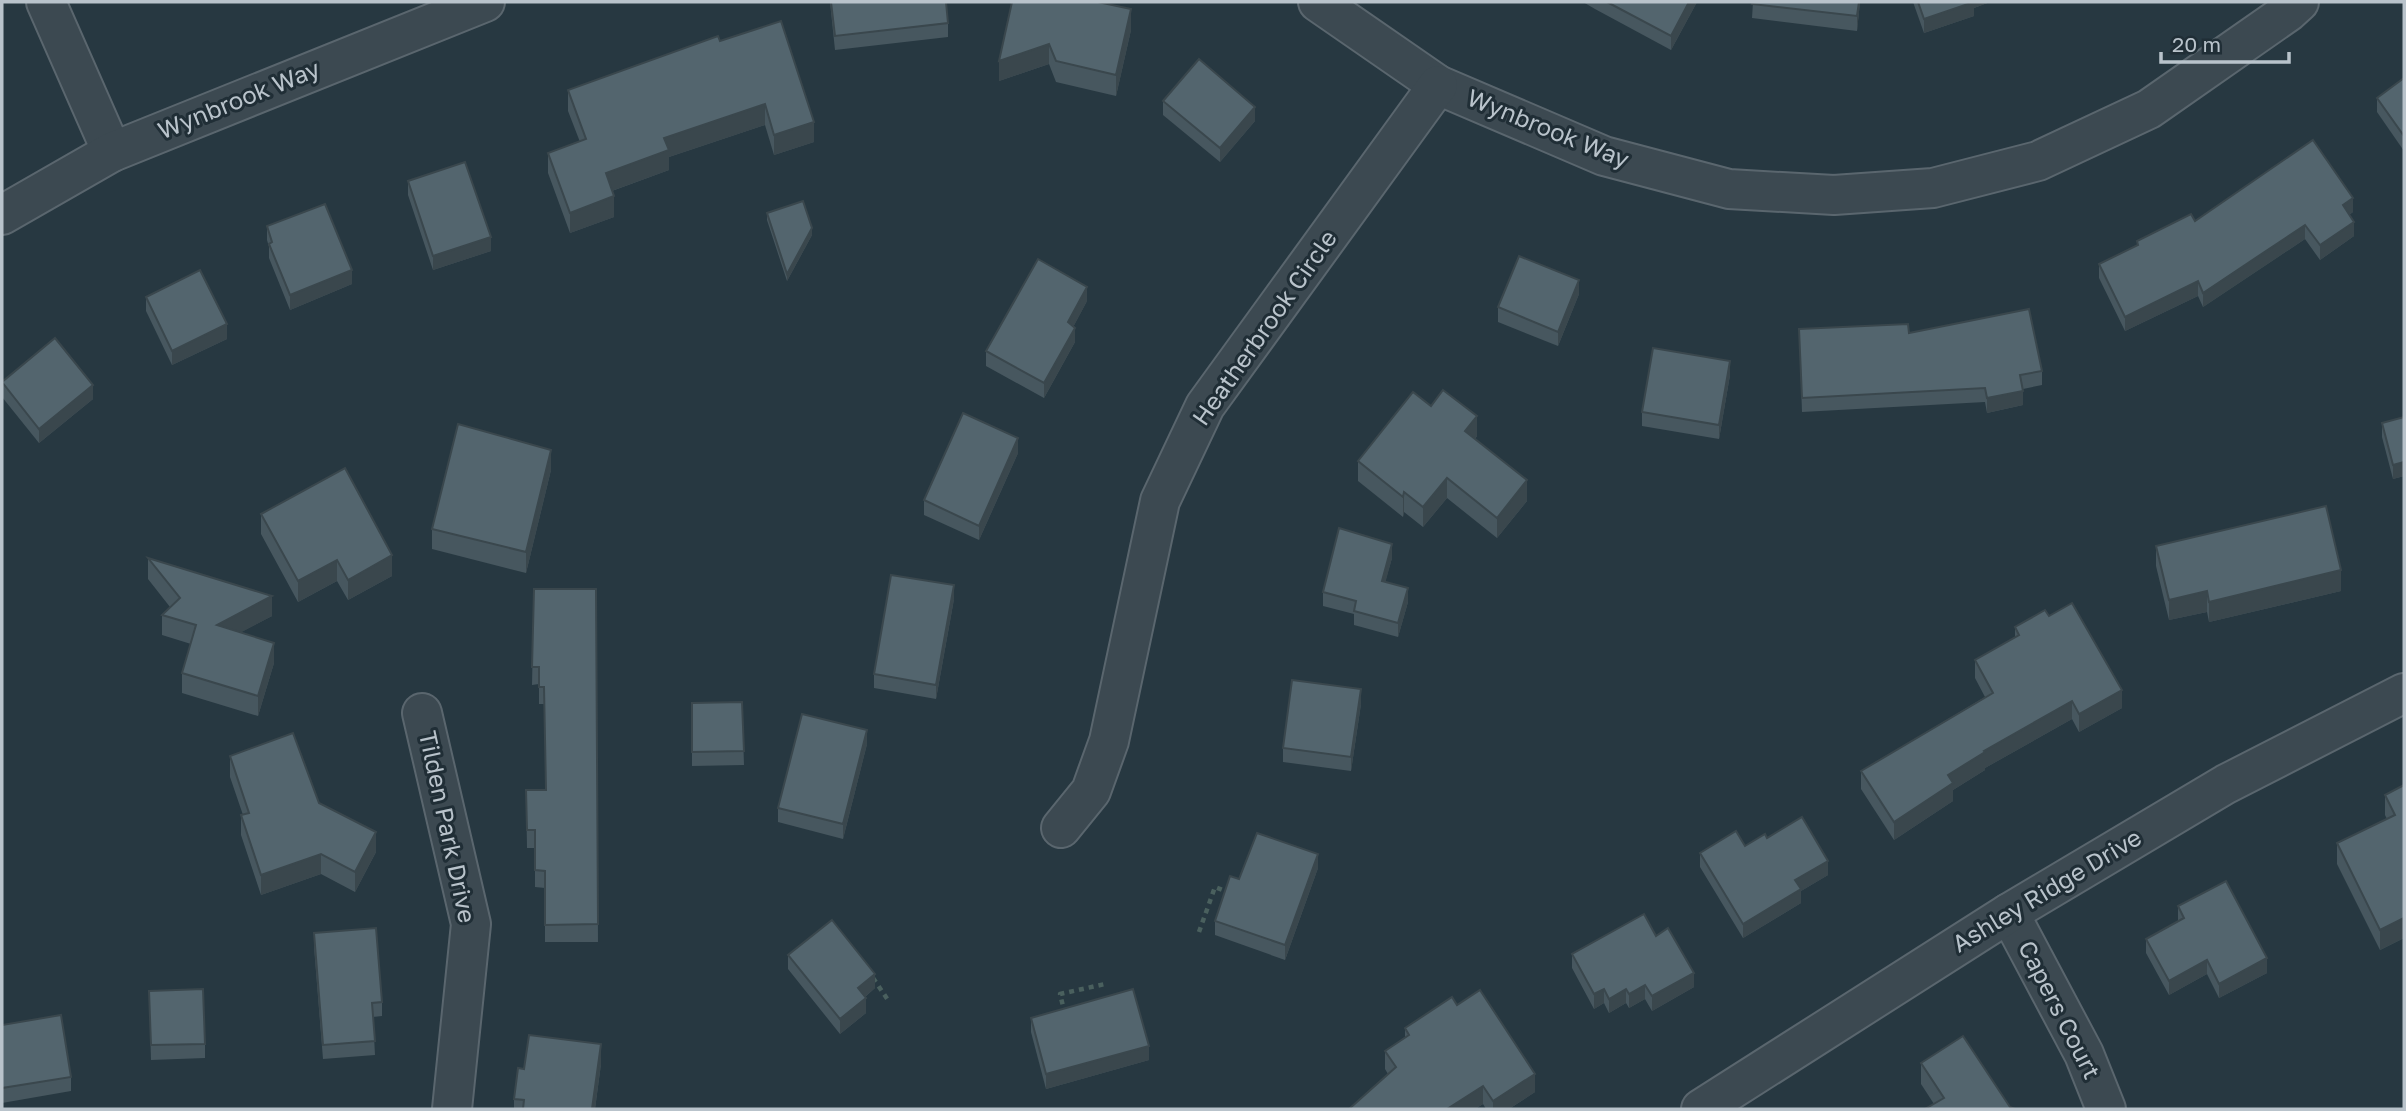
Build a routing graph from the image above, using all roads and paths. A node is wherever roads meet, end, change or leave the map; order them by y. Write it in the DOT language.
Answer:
graph roads {
  1 [pos="46,2"];
  2 [pos="485,2"];
  3 [pos="1318,2"];
  4 [pos="2299,2"];
  5 [pos="1438,85"];
  6 [pos="112,152"];
  7 [pos="2,215"];
  8 [pos="2404,693"];
  9 [pos="422,713"];
  10 [pos="1061,828"];
  11 [pos="1229,893"];
  12 [pos="2008,913"];
  13 [pos="1199,932"];
  14 [pos="866,968"];
  15 [pos="1105,984"];
  16 [pos="888,1000"];
  17 [pos="1067,1022"];
  18 [pos="452,1109"];
  19 [pos="1702,1109"];
  20 [pos="2106,1109"];
  1 -- 6 [label="street"];
  2 -- 6 [label="street, Wynbrook Way"];
  3 -- 5 [label="street, Wynbrook Way"];
  4 -- 5 [label="street, Wynbrook Way"];
  5 -- 10 [label="street, Heatherbrook Circle"];
  6 -- 7 [label="street, Wynbrook Way"];
  8 -- 12 [label="street, Ashley Ridge Drive"];
  9 -- 18 [label="street, Tilden Park Drive"];
  11 -- 13 [label="path"];
  12 -- 19 [label="street, Ashley Ridge Drive"];
  12 -- 20 [label="street, Capers Court"];
  14 -- 16 [label="path"];
  15 -- 17 [label="path"];
}
